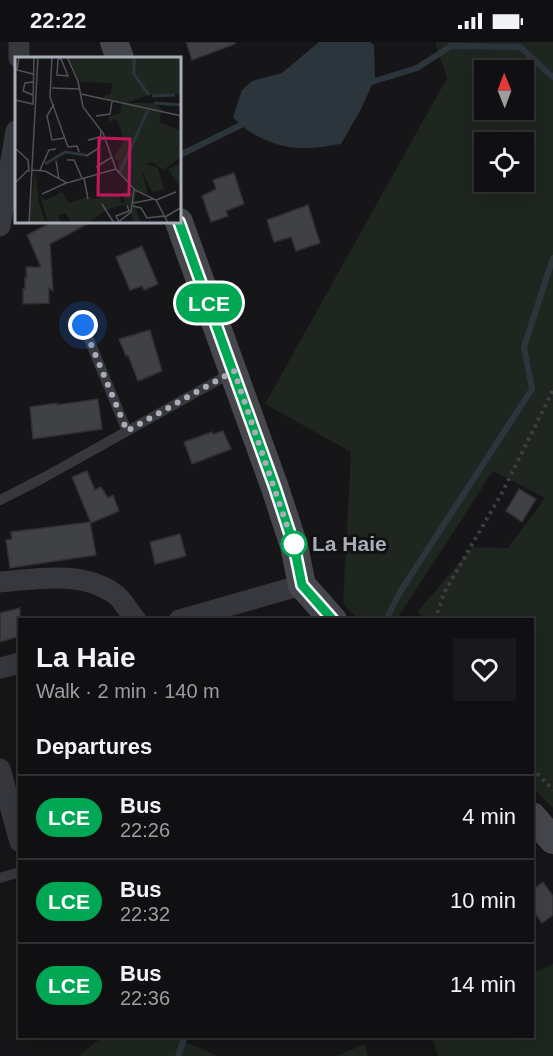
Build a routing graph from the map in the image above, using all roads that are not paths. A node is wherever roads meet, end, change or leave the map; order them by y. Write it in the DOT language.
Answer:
graph roads {
  1 [pos="114,42"];
  2 [pos="120,57"];
  3 [pos="15,137"];
  4 [pos="180,224"];
  5 [pos="0,226"];
  6 [pos="83,325"];
  7 [pos="234,371"];
  8 [pos="127,431"];
  9 [pos="0,500"];
  10 [pos="0,582"];
  11 [pos="302,585"];
  12 [pos="134,618"];
  13 [pos="186,618"];
  14 [pos="331,618"];
  15 [pos="18,664"];
  16 [pos="0,668"];
  17 [pos="0,769"];
  18 [pos="534,818"];
  19 [pos="18,835"];
  20 [pos="553,840"];
  21 [pos="18,873"];
  22 [pos="0,878"];
  1 -- 2 [label="street"];
  3 -- 5 [label="street"];
  4 -- 7 [label="street"];
  6 -- 8 [label="lane"];
  7 -- 8 [label="lane"];
  7 -- 11 [label="street"];
  8 -- 9 [label="lane"];
  10 -- 12 [label="street"];
  11 -- 13 [label="street"];
  11 -- 14 [label="street"];
  15 -- 16 [label="street"];
  17 -- 19 [label="street"];
  18 -- 20 [label="street"];
  21 -- 22 [label="lane"];
}
